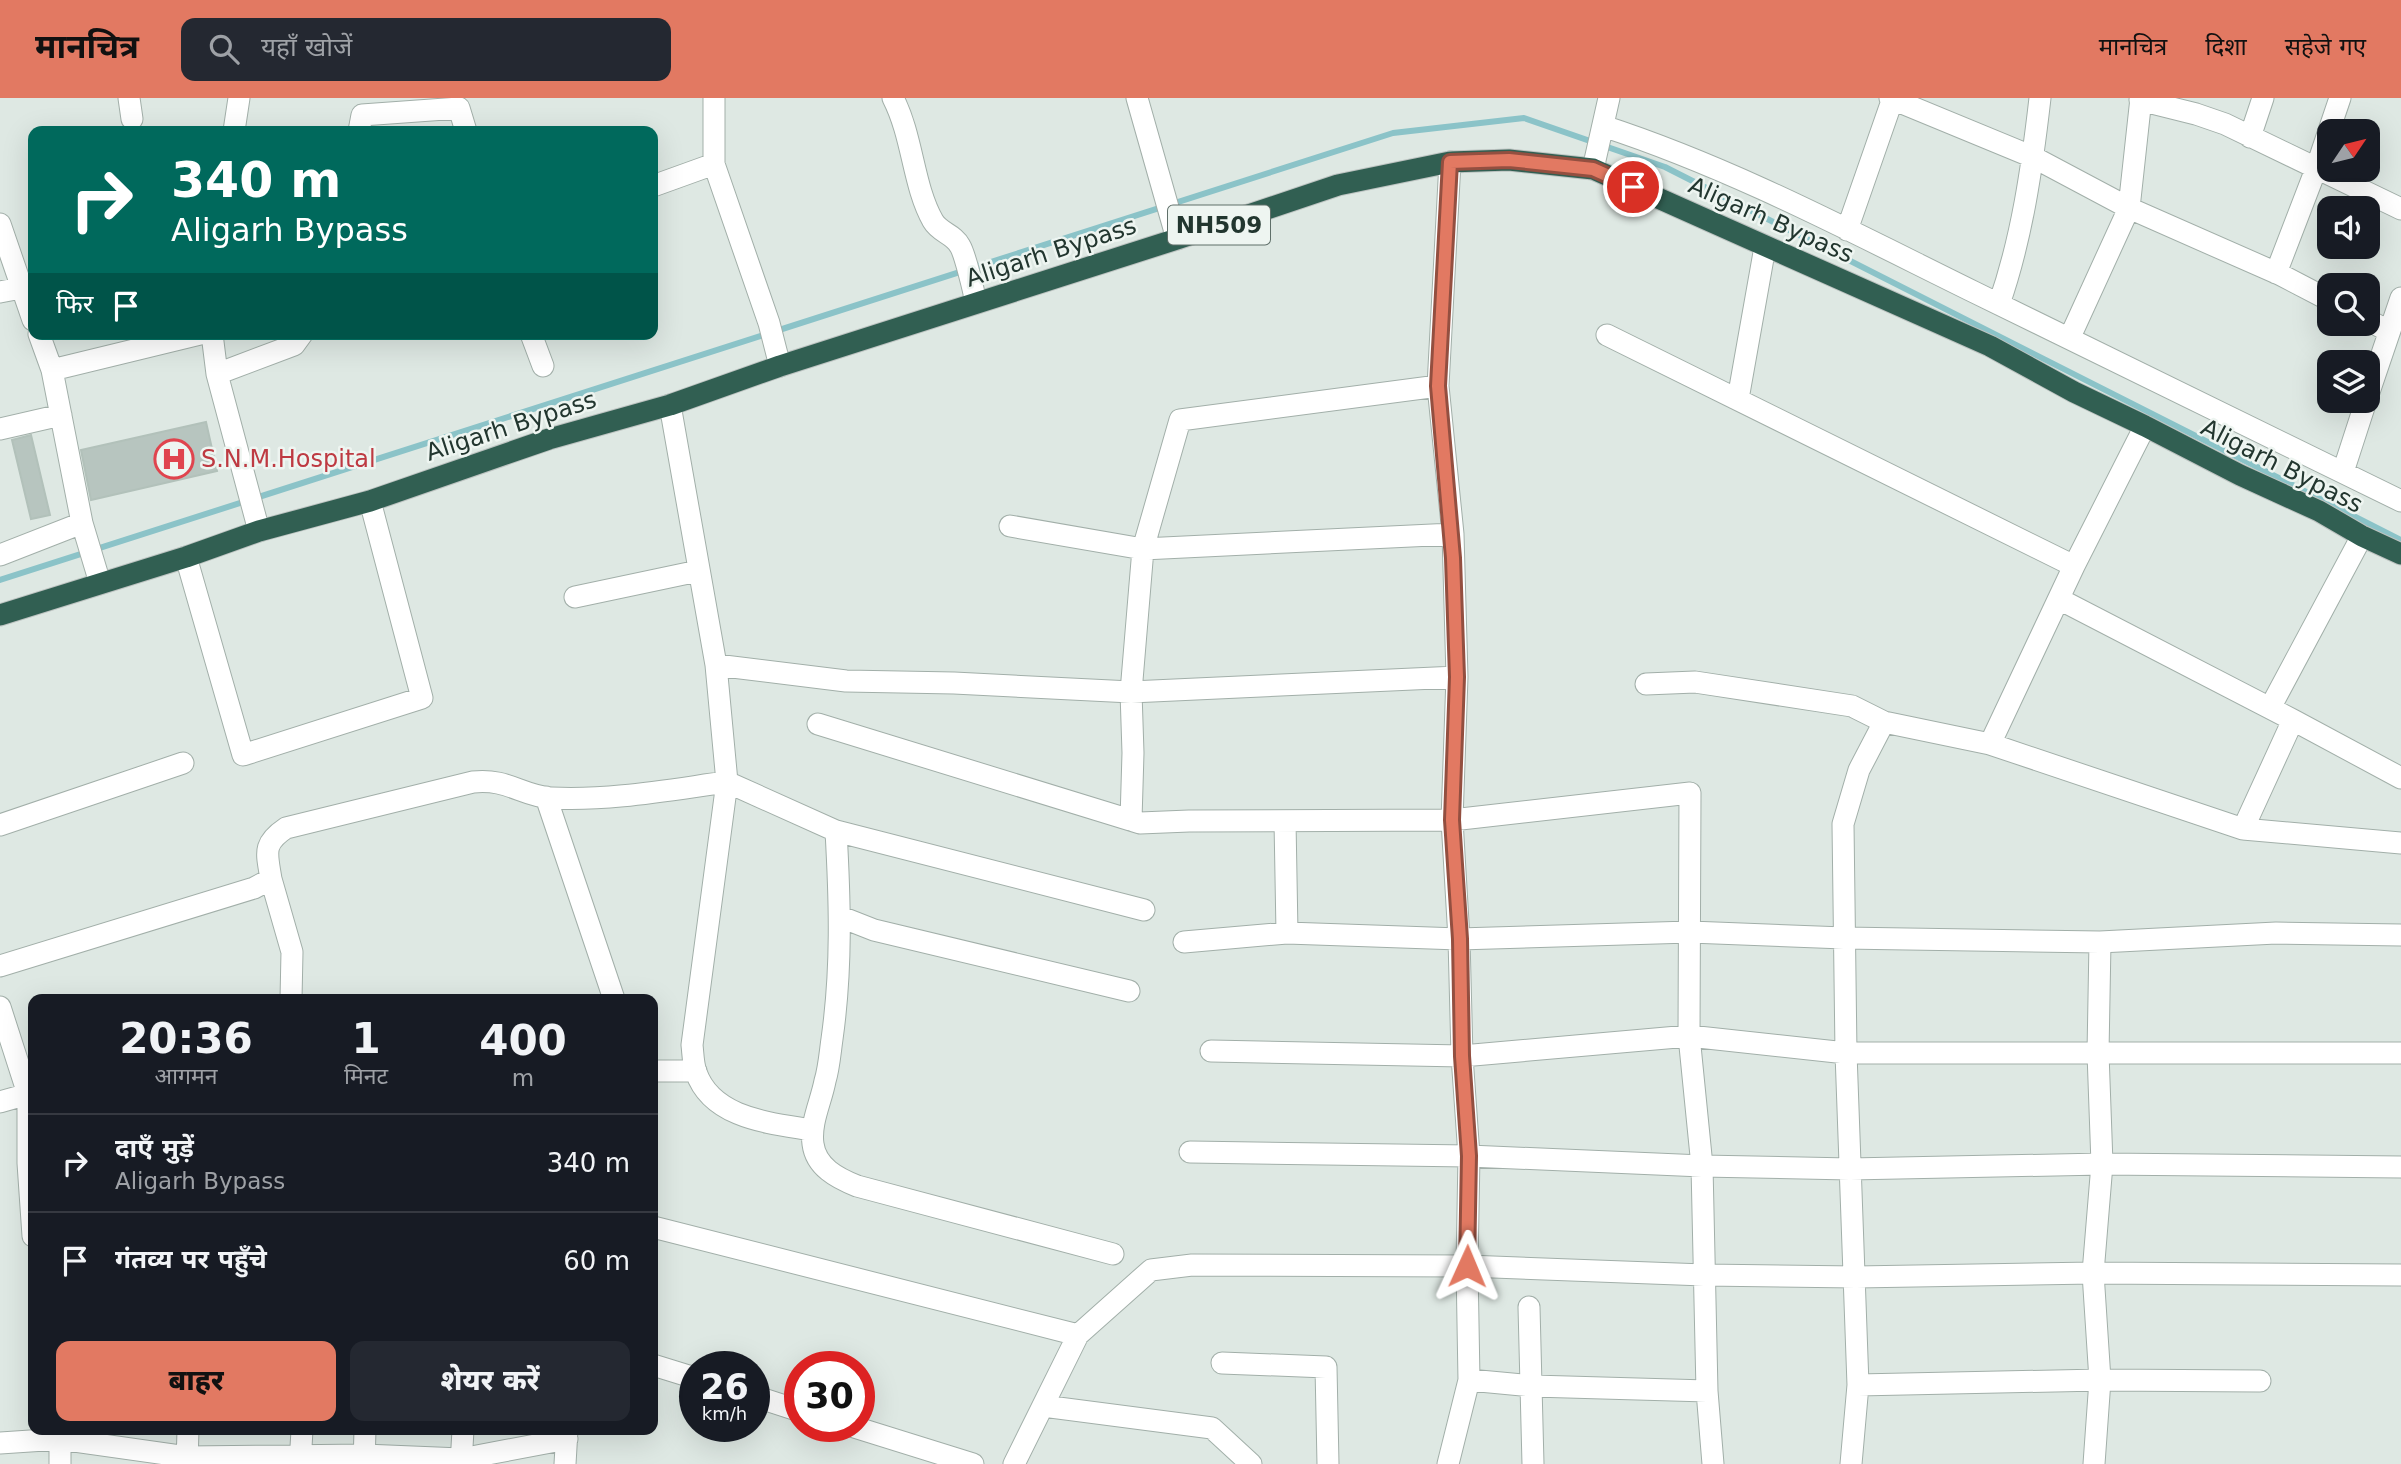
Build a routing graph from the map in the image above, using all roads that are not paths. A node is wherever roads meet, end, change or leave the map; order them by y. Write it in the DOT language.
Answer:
graph roads {
  1 [pos="239,98"];
  2 [pos="714,98"];
  3 [pos="892,98"];
  4 [pos="1137,98"];
  5 [pos="1609,98"];
  6 [pos="1892,98"];
  7 [pos="2040,98"];
  8 [pos="2263,98"];
  9 [pos="2340,98"];
  10 [pos="2140,99"];
  11 [pos="461,103"];
  12 [pos="235,126"];
  13 [pos="360,126"];
  14 [pos="465,126"];
  15 [pos="1602,130"];
  16 [pos="2250,136"];
  17 [pos="2033,157"];
  18 [pos="1450,162"];
  19 [pos="1594,162"];
  20 [pos="714,164"];
  21 [pos="2316,169"];
  22 [pos="658,184"];
  23 [pos="2129,208"];
  24 [pos="2401,209"];
  25 [pos="0,224"];
  26 [pos="1847,230"];
  27 [pos="1175,232"];
  28 [pos="1765,247"];
  29 [pos="2276,273"];
  30 [pos="21,288"];
  31 [pos="0,292"];
  32 [pos="2317,294"];
  33 [pos="975,298"];
  34 [pos="2401,298"];
  35 [pos="1999,304"];
  36 [pos="28,307"];
  37 [pos="2380,327"];
  38 [pos="2388,331"];
  39 [pos="1607,335"];
  40 [pos="2070,337"];
  41 [pos="40,340"];
  42 [pos="175,340"];
  43 [pos="213,340"];
  44 [pos="298,340"];
  45 [pos="533,340"];
  46 [pos="778,357"];
  47 [pos="2380,357"];
  48 [pos="542,366"];
  49 [pos="52,370"];
  50 [pos="217,374"];
  51 [pos="1438,386"];
  52 [pos="1738,399"];
  53 [pos="670,405"];
  54 [pos="2362,413"];
  55 [pos="61,415"];
  56 [pos="2144,426"];
  57 [pos="0,429"];
  58 [pos="2343,472"];
  59 [pos="370,501"];
  60 [pos="2401,501"];
  61 [pos="257,522"];
  62 [pos="1010,526"];
  63 [pos="84,528"];
  64 [pos="1452,534"];
  65 [pos="2362,536"];
  66 [pos="1143,549"];
  67 [pos="2401,554"];
  68 [pos="0,555"];
  69 [pos="186,557"];
  70 [pos="2074,566"];
  71 [pos="698,571"];
  72 [pos="98,573"];
  73 [pos="575,597"];
  74 [pos="2059,599"];
  75 [pos="0,615"];
  76 [pos="716,665"];
  77 [pos="1457,677"];
  78 [pos="1646,684"];
  79 [pos="1131,692"];
  80 [pos="2270,708"];
  81 [pos="2293,720"];
  82 [pos="1884,722"];
  83 [pos="818,724"];
  84 [pos="1990,744"];
  85 [pos="183,763"];
  86 [pos="2401,778"];
  87 [pos="727,782"];
  88 [pos="546,797"];
  89 [pos="1131,820"];
  90 [pos="1452,820"];
  91 [pos="1285,821"];
  92 [pos="0,825"];
  93 [pos="2244,829"];
  94 [pos="836,831"];
  95 [pos="2401,843"];
  96 [pos="271,879"];
  97 [pos="1144,910"];
  98 [pos="841,917"];
  99 [pos="1690,932"];
  100 [pos="1287,933"];
  101 [pos="2401,935"];
  102 [pos="1844,938"];
  103 [pos="1460,939"];
  104 [pos="1184,942"];
  105 [pos="2100,942"];
  106 [pos="0,966"];
  107 [pos="1129,991"];
  108 [pos="291,994"];
  109 [pos="612,994"];
  110 [pos="0,1007"];
  111 [pos="1689,1036"];
  112 [pos="1211,1051"];
  113 [pos="1846,1053"];
  114 [pos="2401,1053"];
  115 [pos="2098,1054"];
  116 [pos="1462,1056"];
  117 [pos="658,1071"];
  118 [pos="696,1071"];
  119 [pos="28,1094"];
  120 [pos="0,1102"];
  121 [pos="812,1130"];
  122 [pos="1190,1152"];
  123 [pos="1469,1156"];
  124 [pos="28,1163"];
  125 [pos="2102,1164"];
  126 [pos="1702,1166"];
  127 [pos="2401,1167"];
  128 [pos="1850,1169"];
  129 [pos="658,1228"];
  130 [pos="1113,1254"];
  131 [pos="1467,1266"];
  132 [pos="2093,1273"];
  133 [pos="1704,1275"];
  134 [pos="2401,1275"];
  135 [pos="1856,1276"];
  136 [pos="1530,1307"];
  137 [pos="1078,1335"];
  138 [pos="1222,1363"];
  139 [pos="658,1367"];
  140 [pos="679,1373"];
  141 [pos="1469,1380"];
  142 [pos="2100,1380"];
  143 [pos="2260,1381"];
  144 [pos="1858,1385"];
  145 [pos="1533,1386"];
  146 [pos="1707,1391"];
  147 [pos="1043,1406"];
  148 [pos="875,1434"];
  149 [pos="52,1435"];
  150 [pos="59,1435"];
  151 [pos="64,1435"];
  152 [pos="188,1435"];
  153 [pos="302,1435"];
  154 [pos="365,1435"];
  155 [pos="463,1435"];
  156 [pos="0,1443"];
  157 [pos="569,1451"];
  158 [pos="1229,1454"];
  159 [pos="301,1460"];
  160 [pos="364,1460"];
  161 [pos="187,1461"];
  162 [pos="461,1461"];
  163 [pos="60,1464"];
  164 [pos="972,1464"];
  165 [pos="1014,1464"];
  166 [pos="1251,1464"];
  167 [pos="1328,1464"];
  168 [pos="1448,1464"];
  169 [pos="1533,1464"];
  170 [pos="1713,1464"];
  171 [pos="1851,1464"];
  172 [pos="2094,1464"];
  1 -- 12 [label="street"];
  2 -- 20 [label="street"];
  3 -- 33 [label="street"];
  4 -- 27 [label="street"];
  5 -- 15 [label="street"];
  6 -- 17 [label="street"];
  6 -- 26 [label="street"];
  7 -- 17 [label="street"];
  8 -- 16 [label="street"];
  9 -- 21 [label="street"];
  10 -- 16 [label="street"];
  10 -- 23 [label="street"];
  11 -- 13 [label="street"];
  11 -- 14 [label="street"];
  15 -- 19 [label="street"];
  15 -- 26 [label="street"];
  16 -- 21 [label="street"];
  17 -- 23 [label="street"];
  17 -- 35 [label="street"];
  18 -- 19 [label="highway, Aligarh Bypass / NH509"];
  18 -- 27 [label="highway, Aligarh Bypass / NH509"];
  18 -- 51 [label="street"];
  19 -- 28 [label="highway, Aligarh Bypass / NH509"];
  20 -- 22 [label="street"];
  20 -- 46 [label="street"];
  21 -- 24 [label="street"];
  21 -- 29 [label="street"];
  23 -- 29 [label="street"];
  23 -- 40 [label="street"];
  25 -- 30 [label="street"];
  26 -- 35 [label="street"];
  27 -- 33 [label="highway, Aligarh Bypass / NH509"];
  28 -- 52 [label="street"];
  28 -- 56 [label="highway, Aligarh Bypass / NH509"];
  29 -- 32 [label="street"];
  30 -- 31 [label="street"];
  30 -- 36 [label="street"];
  33 -- 46 [label="highway, Aligarh Bypass / NH509"];
  34 -- 38 [label="street"];
  35 -- 40 [label="street"];
  37 -- 38 [label="street"];
  38 -- 47 [label="street"];
  39 -- 52 [label="street"];
  40 -- 58 [label="street"];
  41 -- 49 [label="street"];
  42 -- 49 [label="street"];
  43 -- 50 [label="street"];
  44 -- 50 [label="street"];
  45 -- 48 [label="street"];
  46 -- 53 [label="highway, Aligarh Bypass / NH509"];
  49 -- 55 [label="street"];
  50 -- 61 [label="street"];
  51 -- 64 [label="street"];
  51 -- 66 [label="street"];
  52 -- 70 [label="street"];
  53 -- 59 [label="highway, Aligarh Bypass / NH509"];
  53 -- 71 [label="street"];
  54 -- 58 [label="street"];
  55 -- 57 [label="street"];
  55 -- 63 [label="street"];
  56 -- 65 [label="highway, Aligarh Bypass / NH509"];
  56 -- 70 [label="street"];
  58 -- 60 [label="street"];
  59 -- 61 [label="highway, Aligarh Bypass / NH509"];
  59 -- 69 [label="street"];
  61 -- 69 [label="highway, Aligarh Bypass / NH509"];
  62 -- 66 [label="street"];
  63 -- 68 [label="street"];
  63 -- 72 [label="street"];
  64 -- 66 [label="street"];
  64 -- 77 [label="street"];
  65 -- 67 [label="highway, Aligarh Bypass / NH509"];
  65 -- 80 [label="street"];
  66 -- 79 [label="street"];
  69 -- 72 [label="highway, Aligarh Bypass / NH509"];
  70 -- 74 [label="street"];
  71 -- 73 [label="street"];
  71 -- 76 [label="street"];
  72 -- 75 [label="highway, Aligarh Bypass / NH509"];
  74 -- 80 [label="street"];
  74 -- 84 [label="street"];
  76 -- 79 [label="street"];
  76 -- 87 [label="street"];
  77 -- 79 [label="street"];
  77 -- 90 [label="street"];
  78 -- 82 [label="street"];
  79 -- 89 [label="street"];
  80 -- 81 [label="street"];
  81 -- 86 [label="street"];
  81 -- 93 [label="street"];
  82 -- 84 [label="street"];
  82 -- 102 [label="street"];
  83 -- 89 [label="street"];
  84 -- 93 [label="street"];
  85 -- 92 [label="street"];
  87 -- 88 [label="street"];
  87 -- 94 [label="street"];
  87 -- 118 [label="street"];
  88 -- 96 [label="street"];
  88 -- 109 [label="street"];
  89 -- 91 [label="street"];
  90 -- 91 [label="street"];
  90 -- 99 [label="street"];
  90 -- 103 [label="street"];
  91 -- 100 [label="street"];
  93 -- 95 [label="street"];
  94 -- 97 [label="street"];
  94 -- 98 [label="street"];
  96 -- 106 [label="street"];
  96 -- 108 [label="street"];
  98 -- 107 [label="street"];
  98 -- 121 [label="street"];
  99 -- 102 [label="street"];
  99 -- 103 [label="street"];
  99 -- 111 [label="street"];
  100 -- 103 [label="street"];
  100 -- 104 [label="street"];
  101 -- 105 [label="street"];
  102 -- 105 [label="street"];
  102 -- 113 [label="street"];
  103 -- 116 [label="street"];
  105 -- 115 [label="street"];
  110 -- 119 [label="street"];
  111 -- 113 [label="street"];
  111 -- 116 [label="street"];
  111 -- 126 [label="street"];
  112 -- 116 [label="street"];
  113 -- 115 [label="street"];
  113 -- 128 [label="street"];
  114 -- 115 [label="street"];
  115 -- 125 [label="street"];
  116 -- 123 [label="street"];
  117 -- 118 [label="street"];
  118 -- 121 [label="street"];
  119 -- 120 [label="street"];
  119 -- 124 [label="street"];
  121 -- 130 [label="street"];
  122 -- 123 [label="street"];
  123 -- 126 [label="street"];
  123 -- 131 [label="street"];
  125 -- 127 [label="street"];
  125 -- 128 [label="street"];
  125 -- 132 [label="street"];
  126 -- 128 [label="street"];
  126 -- 133 [label="street"];
  128 -- 135 [label="street"];
  129 -- 137 [label="street"];
  131 -- 133 [label="street"];
  131 -- 137 [label="street"];
  131 -- 141 [label="street"];
  132 -- 134 [label="street"];
  132 -- 135 [label="street"];
  132 -- 142 [label="street"];
  133 -- 135 [label="street"];
  133 -- 146 [label="street"];
  135 -- 144 [label="street"];
  136 -- 145 [label="street"];
  137 -- 147 [label="street"];
  138 -- 167 [label="street"];
  139 -- 140 [label="street"];
  141 -- 145 [label="street"];
  141 -- 168 [label="street"];
  142 -- 143 [label="street"];
  142 -- 144 [label="street"];
  142 -- 172 [label="street"];
  144 -- 171 [label="street"];
  145 -- 146 [label="street"];
  145 -- 169 [label="street"];
  146 -- 170 [label="street"];
  147 -- 158 [label="street"];
  147 -- 165 [label="street"];
  148 -- 164 [label="street"];
  149 -- 156 [label="street"];
  150 -- 163 [label="street"];
  151 -- 161 [label="street"];
  152 -- 161 [label="street"];
  153 -- 159 [label="street"];
  154 -- 160 [label="street"];
  155 -- 162 [label="street"];
  157 -- 162 [label="street"];
  158 -- 166 [label="street"];
  159 -- 160 [label="street"];
  159 -- 161 [label="street"];
  160 -- 162 [label="street"];
}
